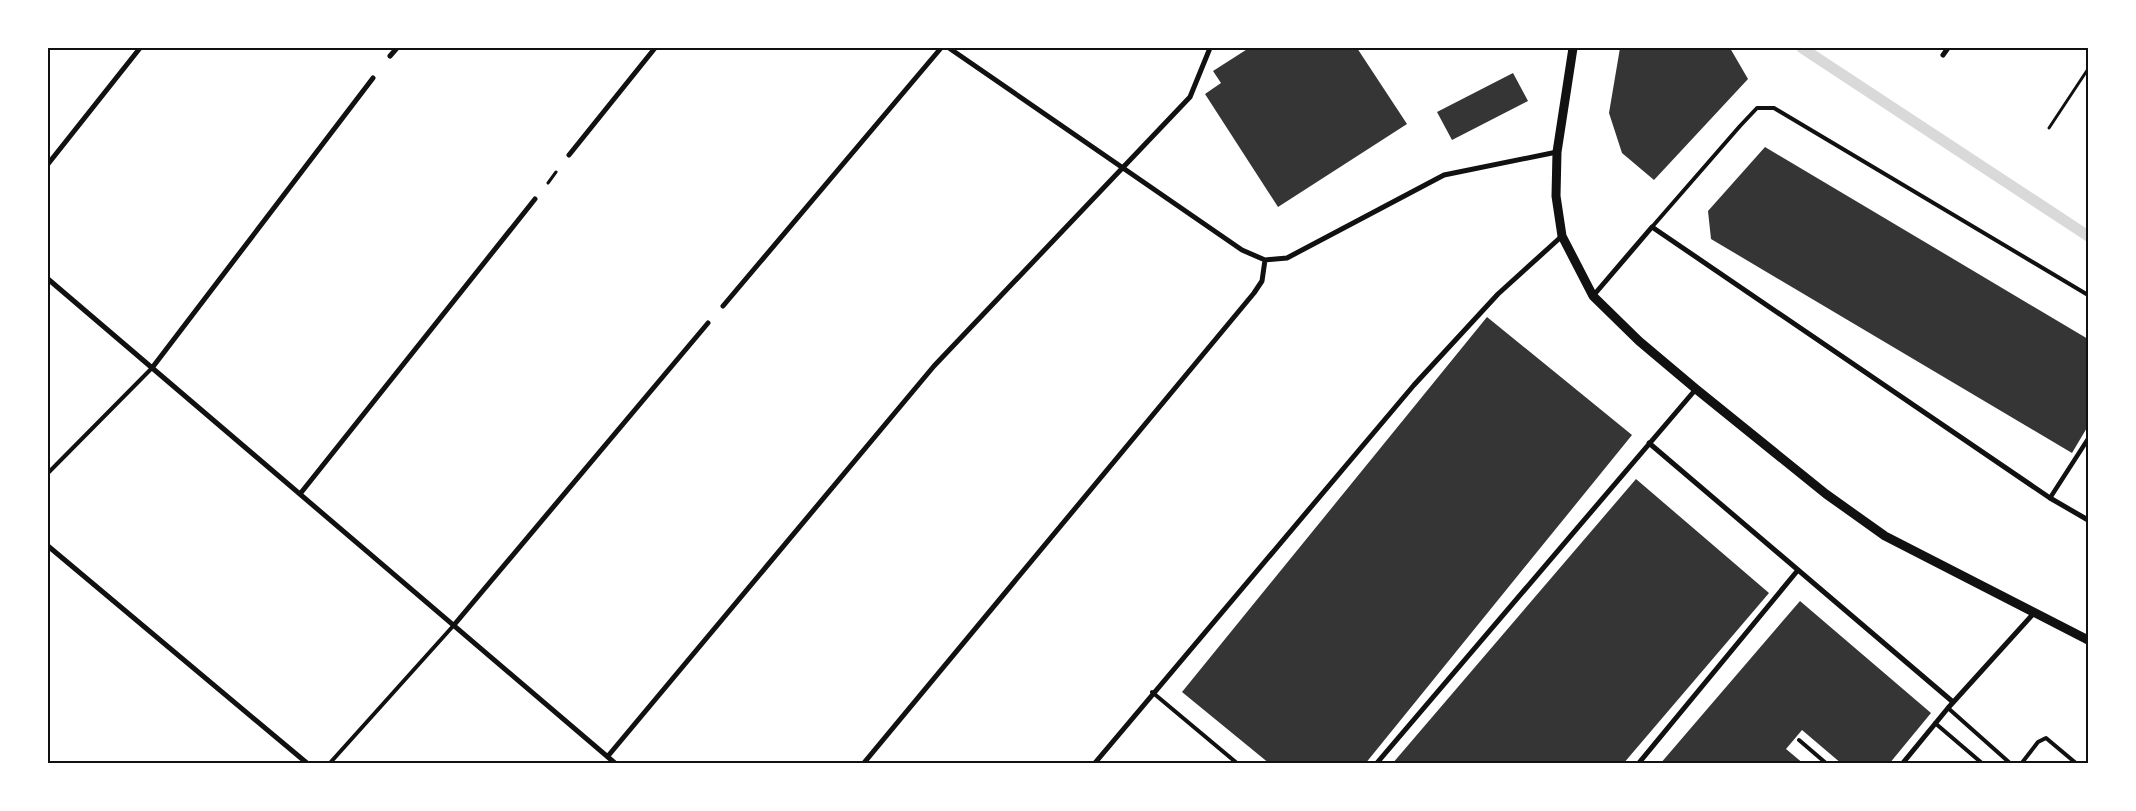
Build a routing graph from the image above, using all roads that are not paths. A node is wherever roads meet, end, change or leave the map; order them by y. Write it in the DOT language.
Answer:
graph roads {
  1 [pos="140,48"];
  2 [pos="397,48"];
  3 [pos="655,48"];
  4 [pos="941,48"];
  5 [pos="949,48"];
  6 [pos="1210,48"];
  7 [pos="1573,48"];
  8 [pos="1948,48"];
  9 [pos="1943,55"];
  10 [pos="390,56"];
  11 [pos="373,78"];
  12 [pos="1557,152"];
  13 [pos="569,156"];
  14 [pos="48,164"];
  15 [pos="1121,167"];
  16 [pos="535,199"];
  17 [pos="1652,227"];
  18 [pos="1562,236"];
  19 [pos="1265,260"];
  20 [pos="48,279"];
  21 [pos="2088,295"];
  22 [pos="1593,296"];
  23 [pos="723,306"];
  24 [pos="708,323"];
  25 [pos="152,368"];
  26 [pos="1696,389"];
  27 [pos="2088,439"];
  28 [pos="1649,443"];
  29 [pos="48,473"];
  30 [pos="300,494"];
  31 [pos="2050,498"];
  32 [pos="2088,520"];
  33 [pos="48,546"];
  34 [pos="1798,570"];
  35 [pos="2035,612"];
  36 [pos="454,625"];
  37 [pos="2088,640"];
  38 [pos="1152,692"];
  39 [pos="1953,702"];
  40 [pos="1948,708"];
  41 [pos="1935,723"];
  42 [pos="1799,740"];
  43 [pos="608,756"];
  44 [pos="308,764"];
  45 [pos="329,764"];
  46 [pos="616,764"];
  47 [pos="863,764"];
  48 [pos="1094,764"];
  49 [pos="1238,764"];
  50 [pos="1376,764"];
  51 [pos="1638,764"];
  52 [pos="1827,764"];
  53 [pos="1902,764"];
  54 [pos="1983,764"];
  55 [pos="2011,764"];
  56 [pos="2021,764"];
  57 [pos="2077,764"];
  1 -- 14 [label="street"];
  2 -- 10 [label="street"];
  3 -- 13 [label="street"];
  4 -- 23 [label="street"];
  5 -- 15 [label="street"];
  6 -- 15 [label="street"];
  7 -- 12 [label="street"];
  8 -- 9 [label="street"];
  11 -- 25 [label="street"];
  12 -- 18 [label="street"];
  12 -- 19 [label="street"];
  15 -- 19 [label="street"];
  15 -- 43 [label="street"];
  16 -- 30 [label="street"];
  17 -- 21 [label="lane"];
  17 -- 22 [label="street"];
  17 -- 31 [label="street"];
  18 -- 22 [label="street"];
  18 -- 38 [label="street"];
  19 -- 47 [label="street"];
  20 -- 25 [label="street"];
  22 -- 26 [label="street"];
  24 -- 36 [label="street"];
  25 -- 29 [label="lane"];
  25 -- 30 [label="street"];
  26 -- 28 [label="street"];
  26 -- 35 [label="street"];
  27 -- 31 [label="street"];
  28 -- 34 [label="street"];
  28 -- 50 [label="street"];
  30 -- 36 [label="street"];
  31 -- 32 [label="street"];
  33 -- 44 [label="street"];
  34 -- 39 [label="street"];
  34 -- 51 [label="street"];
  35 -- 37 [label="street"];
  35 -- 39 [label="street"];
  36 -- 43 [label="street"];
  36 -- 45 [label="lane"];
  38 -- 48 [label="street"];
  38 -- 49 [label="lane"];
  39 -- 40 [label="street"];
  40 -- 41 [label="street"];
  40 -- 55 [label="lane"];
  41 -- 53 [label="street"];
  41 -- 54 [label="lane"];
  42 -- 52 [label="lane"];
  43 -- 46 [label="street"];
  56 -- 57 [label="lane"];
}
